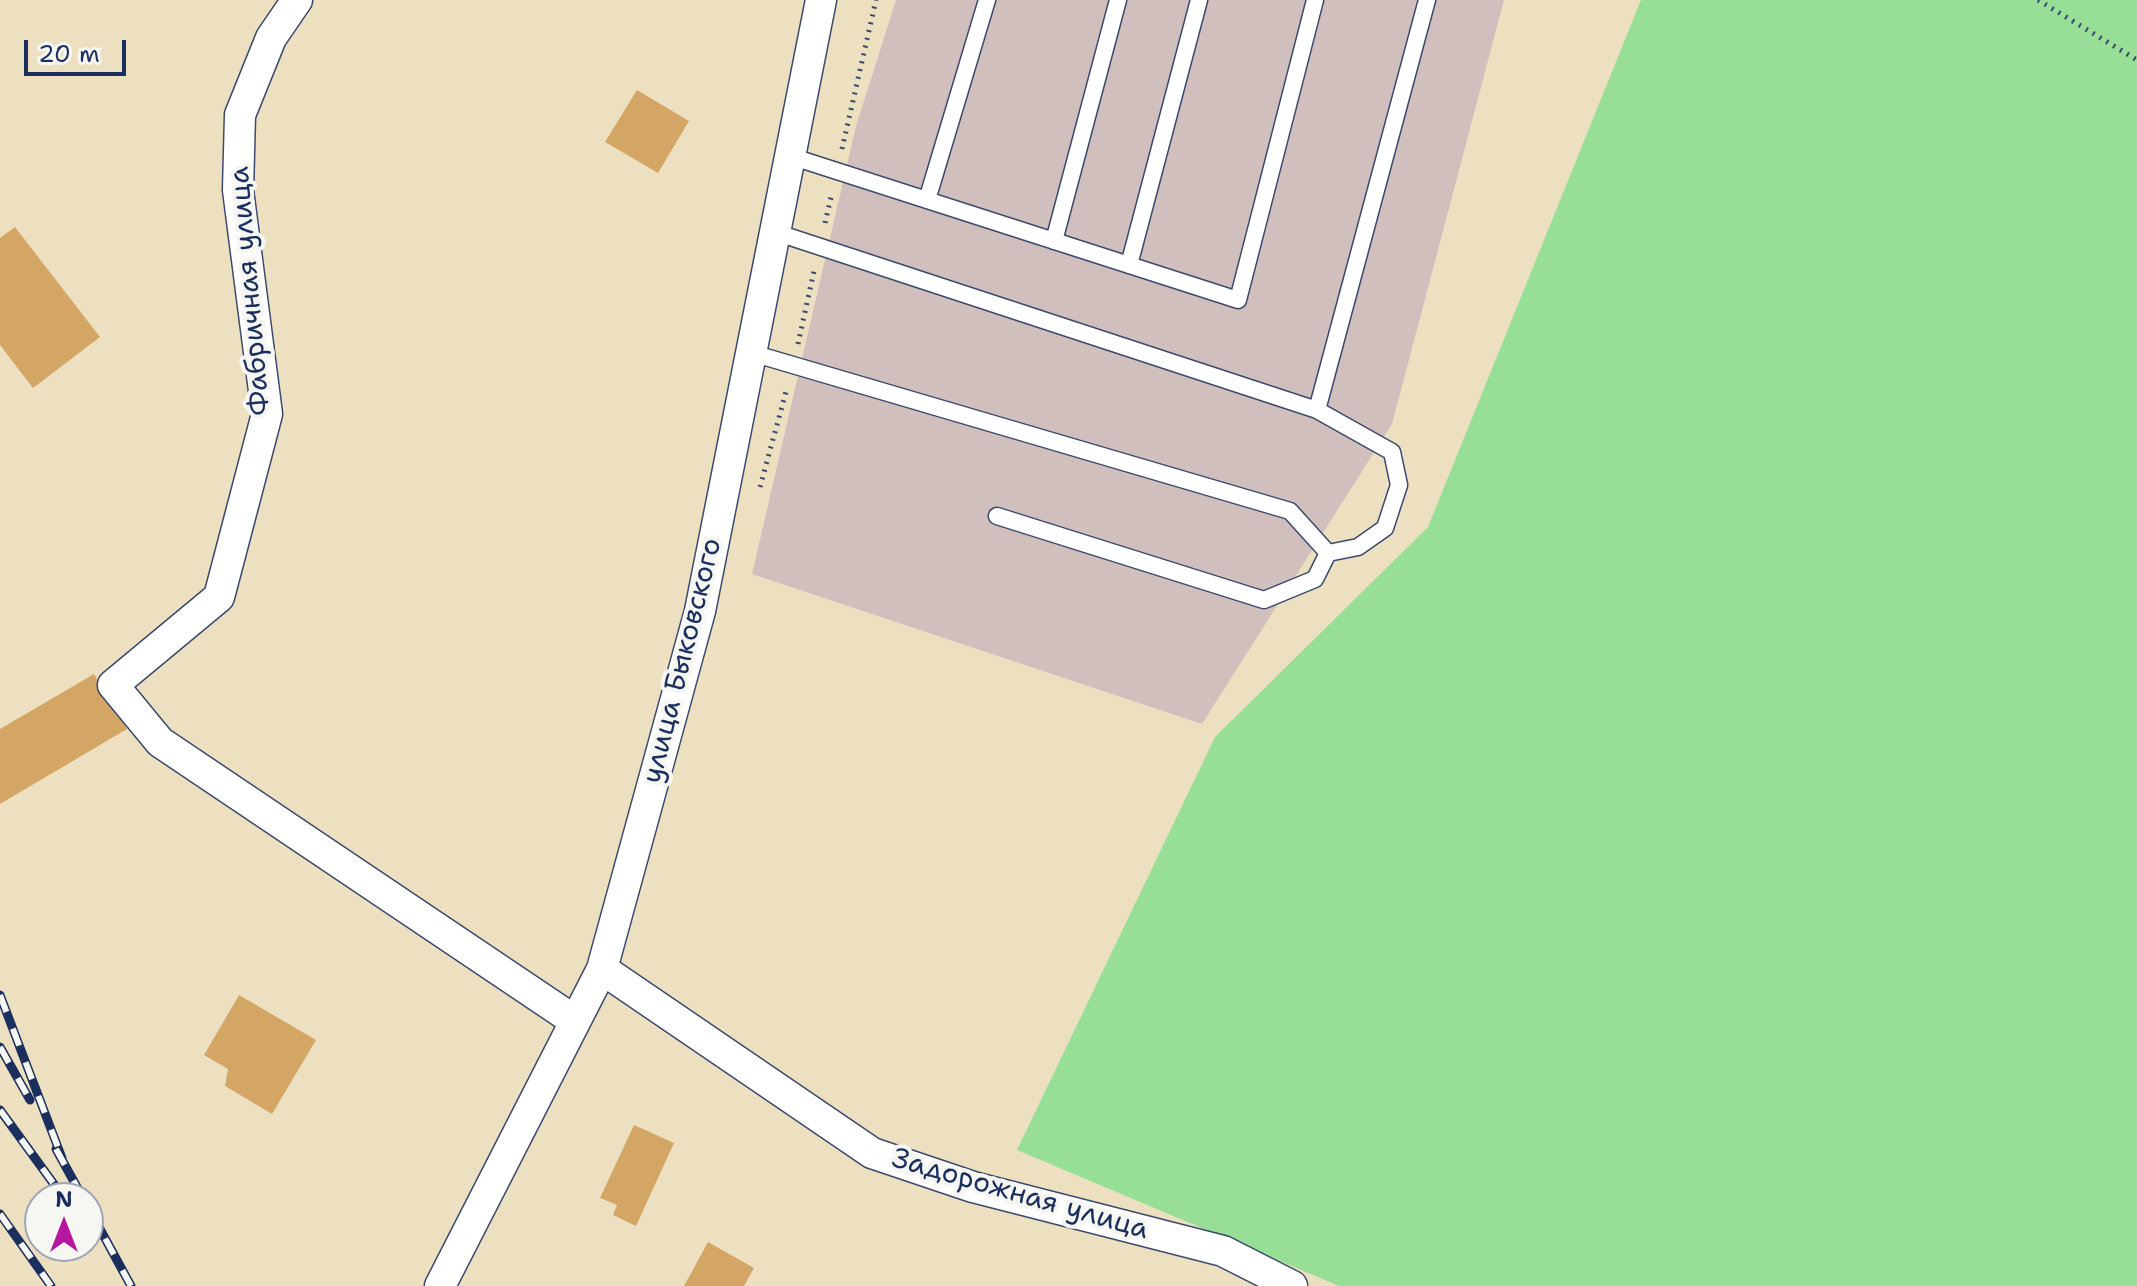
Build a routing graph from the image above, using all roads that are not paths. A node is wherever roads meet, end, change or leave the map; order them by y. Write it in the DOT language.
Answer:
graph roads {
  1 [pos="297,0"];
  2 [pos="821,0"];
  3 [pos="987,0"];
  4 [pos="1118,0"];
  5 [pos="1199,0"];
  6 [pos="1315,0"];
  7 [pos="1427,0"];
  8 [pos="790,156"];
  9 [pos="927,200"];
  10 [pos="775,232"];
  11 [pos="1054,241"];
  12 [pos="1129,265"];
  13 [pos="752,353"];
  14 [pos="1317,410"];
  15 [pos="997,516"];
  16 [pos="1328,553"];
  17 [pos="602,969"];
  18 [pos="575,1021"];
  19 [pos="440,1286"];
  20 [pos="1292,1286"];
  1 -- 18 [label="street, Фабричная улица"];
  2 -- 8 [label="street, улица Быковского"];
  3 -- 9 [label="lane"];
  4 -- 11 [label="lane"];
  5 -- 12 [label="lane"];
  6 -- 12 [label="lane"];
  7 -- 14 [label="lane"];
  8 -- 9 [label="lane"];
  8 -- 10 [label="street, улица Быковского"];
  9 -- 11 [label="lane"];
  10 -- 13 [label="street, улица Быковского"];
  10 -- 14 [label="lane"];
  11 -- 12 [label="lane"];
  13 -- 16 [label="lane"];
  13 -- 17 [label="street, улица Быковского"];
  14 -- 16 [label="lane"];
  15 -- 16 [label="lane"];
  17 -- 18 [label="street, улица Быковского"];
  17 -- 20 [label="street, Задорожная улица"];
  18 -- 19 [label="street, улица Быковского"];
}
